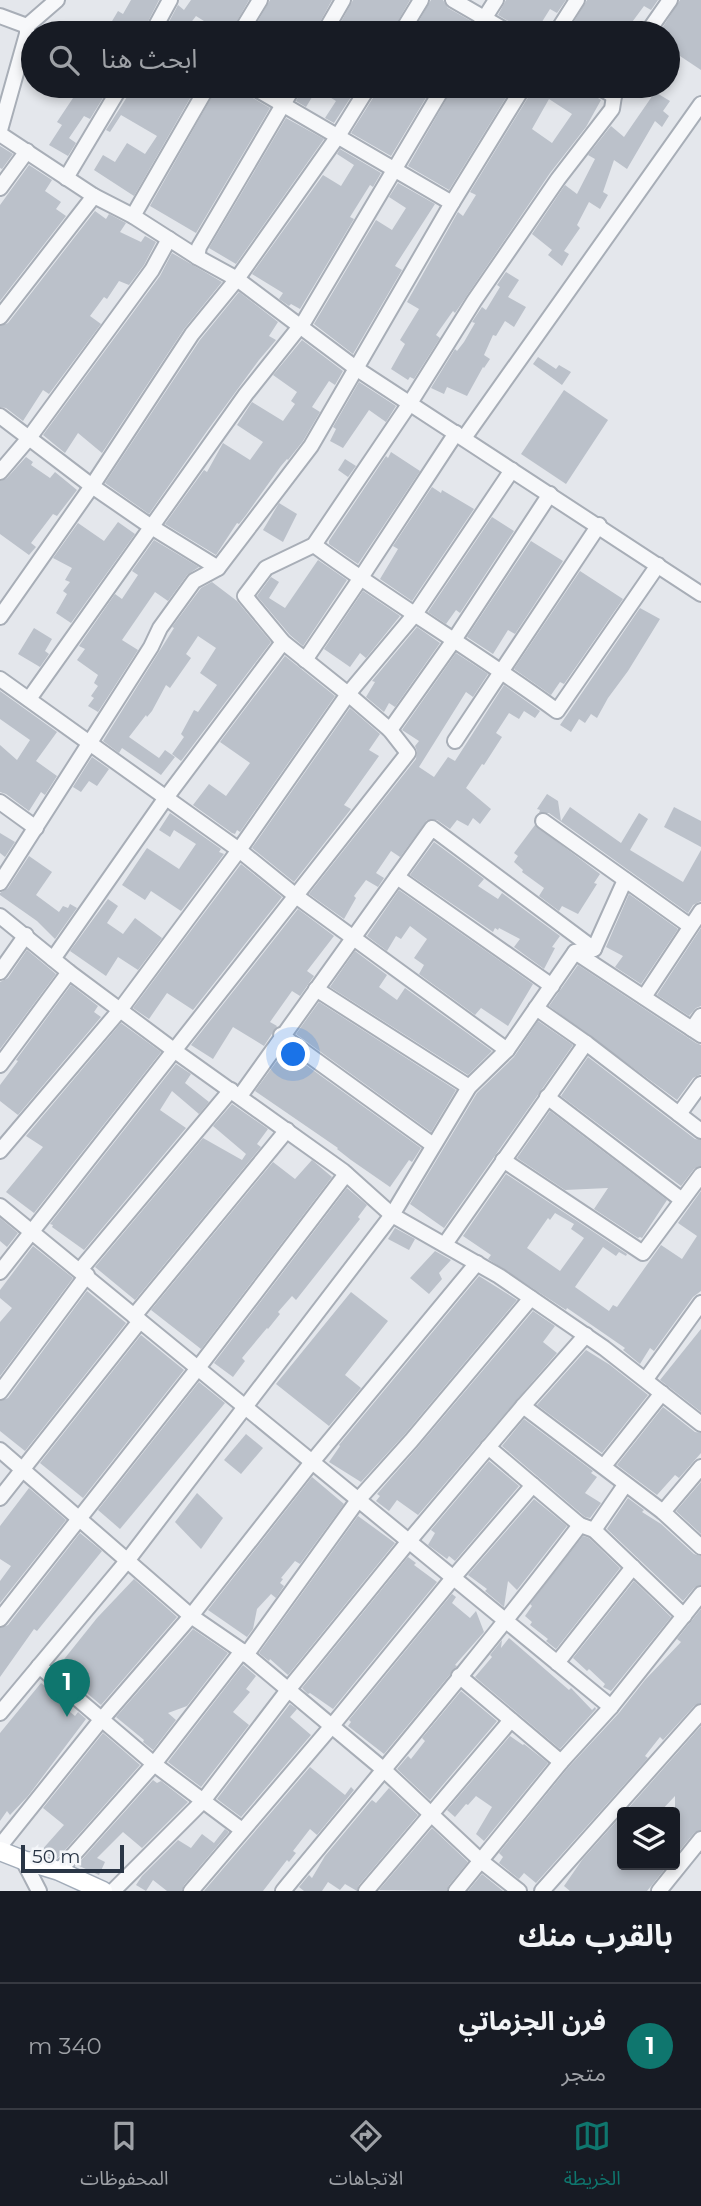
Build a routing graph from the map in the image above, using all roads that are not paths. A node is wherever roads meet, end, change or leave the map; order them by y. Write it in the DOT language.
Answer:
graph roads {
  1 [pos="57,0"];
  2 [pos="170,0"];
  3 [pos="260,0"];
  4 [pos="343,0"];
  5 [pos="421,0"];
  6 [pos="453,0"];
  7 [pos="496,0"];
  8 [pos="577,0"];
  9 [pos="670,0"];
  10 [pos="0,16"];
  11 [pos="484,18"];
  12 [pos="33,21"];
  13 [pos="160,21"];
  14 [pos="247,21"];
  15 [pos="331,21"];
  16 [pos="408,21"];
  17 [pos="482,21"];
  18 [pos="489,21"];
  19 [pos="564,21"];
  20 [pos="655,21"];
  21 [pos="21,24"];
  22 [pos="21,56"];
  23 [pos="114,98"];
  24 [pos="201,98"];
  25 [pos="271,98"];
  26 [pos="287,98"];
  27 [pos="362,98"];
  28 [pos="437,98"];
  29 [pos="517,98"];
  30 [pos="614,98"];
  31 [pos="701,104"];
  32 [pos="283,105"];
  33 [pos="0,132"];
  34 [pos="338,136"];
  35 [pos="27,151"];
  36 [pos="395,168"];
  37 [pos="66,178"];
  38 [pos="0,188"];
  39 [pos="94,196"];
  40 [pos="452,203"];
  41 [pos="132,216"];
  42 [pos="169,239"];
  43 [pos="197,257"];
  44 [pos="237,279"];
  45 [pos="0,317"];
  46 [pos="299,328"];
  47 [pos="357,369"];
  48 [pos="410,403"];
  49 [pos="0,416"];
  50 [pos="460,435"];
  51 [pos="29,438"];
  52 [pos="512,470"];
  53 [pos="0,472"];
  54 [pos="92,486"];
  55 [pos="550,494"];
  56 [pos="598,525"];
  57 [pos="150,526"];
  58 [pos="314,545"];
  59 [pos="658,565"];
  60 [pos="218,568"];
  61 [pos="360,579"];
  62 [pos="701,594"];
  63 [pos="415,614"];
  64 [pos="0,617"];
  65 [pos="454,640"];
  66 [pos="283,642"];
  67 [pos="305,660"];
  68 [pos="502,671"];
  69 [pos="0,679"];
  70 [pos="348,694"];
  71 [pos="29,699"];
  72 [pos="390,730"];
  73 [pos="455,741"];
  74 [pos="91,743"];
  75 [pos="165,799"];
  76 [pos="0,802"];
  77 [pos="543,821"];
  78 [pos="36,828"];
  79 [pos="239,850"];
  80 [pos="397,877"];
  81 [pos="625,880"];
  82 [pos="0,883"];
  83 [pos="296,896"];
  84 [pos="701,911"];
  85 [pos="0,916"];
  86 [pos="691,926"];
  87 [pos="26,935"];
  88 [pos="353,938"];
  89 [pos="594,949"];
  90 [pos="575,952"];
  91 [pos="53,959"];
  92 [pos="0,972"];
  93 [pos="69,972"];
  94 [pos="551,986"];
  95 [pos="316,989"];
  96 [pos="644,997"];
  97 [pos="536,1008"];
  98 [pos="120,1010"];
  99 [pos="701,1016"];
  100 [pos="697,1032"];
  101 [pos="281,1035"];
  102 [pos="586,1043"];
  103 [pos="507,1050"];
  104 [pos="175,1051"];
  105 [pos="0,1065"];
  106 [pos="701,1084"];
  107 [pos="469,1087"];
  108 [pos="235,1093"];
  109 [pos="547,1097"];
  110 [pos="679,1114"];
  111 [pos="286,1130"];
  112 [pos="701,1131"];
  113 [pos="433,1145"];
  114 [pos="0,1151"];
  115 [pos="503,1160"];
  116 [pos="346,1174"];
  117 [pos="701,1175"];
  118 [pos="682,1200"];
  119 [pos="0,1206"];
  120 [pos="392,1215"];
  121 [pos="32,1230"];
  122 [pos="445,1244"];
  123 [pos="477,1263"];
  124 [pos="0,1272"];
  125 [pos="84,1273"];
  126 [pos="531,1297"];
  127 [pos="701,1303"];
  128 [pos="137,1319"];
  129 [pos="586,1335"];
  130 [pos="198,1368"];
  131 [pos="646,1379"];
  132 [pos="0,1392"];
  133 [pos="662,1393"];
  134 [pos="523,1406"];
  135 [pos="245,1407"];
  136 [pos="701,1424"];
  137 [pos="488,1447"];
  138 [pos="0,1450"];
  139 [pos="312,1462"];
  140 [pos="604,1466"];
  141 [pos="701,1467"];
  142 [pos="22,1469"];
  143 [pos="533,1485"];
  144 [pos="625,1485"];
  145 [pos="0,1498"];
  146 [pos="358,1500"];
  147 [pos="663,1512"];
  148 [pos="78,1518"];
  149 [pos="587,1528"];
  150 [pos="409,1541"];
  151 [pos="701,1547"];
  152 [pos="127,1561"];
  153 [pos="633,1567"];
  154 [pos="453,1578"];
  155 [pos="701,1594"];
  156 [pos="191,1616"];
  157 [pos="684,1616"];
  158 [pos="0,1619"];
  159 [pos="506,1621"];
  160 [pos="244,1653"];
  161 [pos="557,1663"];
  162 [pos="38,1666"];
  163 [pos="459,1676"];
  164 [pos="288,1690"];
  165 [pos="611,1707"];
  166 [pos="701,1712"];
  167 [pos="0,1713"];
  168 [pos="101,1720"];
  169 [pos="511,1720"];
  170 [pos="331,1727"];
  171 [pos="561,1762"];
  172 [pos="155,1764"];
  173 [pos="383,1769"];
  174 [pos="203,1801"];
  175 [pos="432,1813"];
  176 [pos="242,1830"];
  177 [pos="701,1839"];
  178 [pos="0,1848"];
  179 [pos="23,1860"];
  180 [pos="481,1861"];
  181 [pos="59,1871"];
  182 [pos="39,1891"];
  183 [pos="103,1891"];
  184 [pos="113,1891"];
  185 [pos="191,1891"];
  186 [pos="283,1891"];
  187 [pos="366,1891"];
  188 [pos="456,1891"];
  189 [pos="519,1891"];
  190 [pos="542,1891"];
  191 [pos="659,1891"];
  1 -- 12 [label="street"];
  2 -- 13 [label="street"];
  3 -- 14 [label="street"];
  4 -- 15 [label="street"];
  5 -- 16 [label="street"];
  6 -- 11 [label="street"];
  7 -- 11 [label="street"];
  8 -- 19 [label="street"];
  9 -- 20 [label="street"];
  10 -- 21 [label="street"];
  11 -- 17 [label="street"];
  11 -- 18 [label="street"];
  22 -- 33 [label="street"];
  23 -- 37 [label="street"];
  24 -- 41 [label="street"];
  25 -- 32 [label="street"];
  26 -- 32 [label="street"];
  27 -- 34 [label="street"];
  28 -- 36 [label="street"];
  29 -- 40 [label="street"];
  30 -- 48 [label="street"];
  31 -- 50 [label="street"];
  32 -- 34 [label="street"];
  32 -- 43 [label="street"];
  33 -- 35 [label="street"];
  34 -- 36 [label="street"];
  34 -- 44 [label="street"];
  35 -- 37 [label="street"];
  35 -- 38 [label="street"];
  36 -- 40 [label="street"];
  36 -- 46 [label="street"];
  37 -- 39 [label="street"];
  39 -- 41 [label="street"];
  39 -- 45 [label="street"];
  40 -- 47 [label="street"];
  41 -- 42 [label="street"];
  42 -- 43 [label="street"];
  42 -- 51 [label="street"];
  43 -- 44 [label="street"];
  44 -- 46 [label="street"];
  44 -- 54 [label="street"];
  46 -- 47 [label="street"];
  46 -- 57 [label="street"];
  47 -- 48 [label="street"];
  47 -- 60 [label="street"];
  48 -- 50 [label="street"];
  48 -- 58 [label="street"];
  49 -- 51 [label="street"];
  50 -- 52 [label="street"];
  50 -- 61 [label="street"];
  51 -- 53 [label="street"];
  51 -- 54 [label="street"];
  52 -- 55 [label="street"];
  52 -- 63 [label="street"];
  54 -- 57 [label="street"];
  54 -- 64 [label="street"];
  55 -- 56 [label="street"];
  55 -- 65 [label="street"];
  56 -- 59 [label="street"];
  56 -- 68 [label="street"];
  57 -- 60 [label="street"];
  57 -- 71 [label="street"];
  58 -- 61 [label="street"];
  58 -- 66 [label="street"];
  59 -- 62 [label="street"];
  59 -- 68 [label="street"];
  60 -- 74 [label="street"];
  61 -- 63 [label="street"];
  61 -- 67 [label="street"];
  63 -- 65 [label="street"];
  63 -- 70 [label="street"];
  65 -- 68 [label="street"];
  65 -- 72 [label="street"];
  66 -- 67 [label="street"];
  66 -- 75 [label="street"];
  67 -- 70 [label="street"];
  68 -- 73 [label="street"];
  69 -- 71 [label="street"];
  70 -- 72 [label="street"];
  70 -- 79 [label="street"];
  71 -- 74 [label="street"];
  72 -- 83 [label="street"];
  74 -- 75 [label="street"];
  74 -- 78 [label="street"];
  75 -- 79 [label="street"];
  75 -- 91 [label="street"];
  76 -- 78 [label="street"];
  77 -- 81 [label="street"];
  78 -- 82 [label="street"];
  79 -- 83 [label="street"];
  79 -- 98 [label="street"];
  80 -- 88 [label="street"];
  80 -- 89 [label="street"];
  80 -- 94 [label="street"];
  81 -- 86 [label="street"];
  81 -- 89 [label="street"];
  83 -- 88 [label="street"];
  83 -- 104 [label="street"];
  84 -- 86 [label="street"];
  85 -- 87 [label="street"];
  86 -- 96 [label="street"];
  87 -- 91 [label="street"];
  87 -- 92 [label="street"];
  88 -- 95 [label="street"];
  88 -- 103 [label="street"];
  89 -- 90 [label="street"];
  90 -- 94 [label="street"];
  90 -- 96 [label="street"];
  91 -- 93 [label="street"];
  93 -- 98 [label="street"];
  93 -- 105 [label="street"];
  94 -- 97 [label="street"];
  95 -- 101 [label="street"];
  95 -- 107 [label="street"];
  96 -- 100 [label="street"];
  97 -- 102 [label="street"];
  97 -- 103 [label="street"];
  98 -- 104 [label="street"];
  98 -- 114 [label="street"];
  99 -- 100 [label="street"];
  101 -- 108 [label="street"];
  101 -- 113 [label="street"];
  102 -- 109 [label="street"];
  102 -- 110 [label="street"];
  103 -- 107 [label="street"];
  104 -- 108 [label="street"];
  104 -- 121 [label="street"];
  106 -- 110 [label="street"];
  107 -- 113 [label="street"];
  108 -- 111 [label="street"];
  108 -- 125 [label="street"];
  109 -- 115 [label="street"];
  109 -- 118 [label="street"];
  110 -- 112 [label="street"];
  111 -- 116 [label="street"];
  111 -- 128 [label="street"];
  113 -- 120 [label="street"];
  115 -- 118 [label="street"];
  115 -- 122 [label="street"];
  116 -- 120 [label="street"];
  116 -- 130 [label="street"];
  117 -- 118 [label="street"];
  119 -- 121 [label="street"];
  120 -- 122 [label="street"];
  120 -- 135 [label="street"];
  121 -- 124 [label="street"];
  121 -- 125 [label="street"];
  122 -- 123 [label="street"];
  123 -- 126 [label="street"];
  123 -- 139 [label="street"];
  125 -- 128 [label="street"];
  125 -- 132 [label="street"];
  126 -- 129 [label="street"];
  126 -- 146 [label="street"];
  127 -- 131 [label="street"];
  128 -- 130 [label="street"];
  128 -- 142 [label="street"];
  129 -- 131 [label="street"];
  129 -- 134 [label="street"];
  130 -- 135 [label="street"];
  130 -- 148 [label="street"];
  131 -- 133 [label="street"];
  133 -- 136 [label="street"];
  133 -- 140 [label="street"];
  134 -- 137 [label="street"];
  134 -- 140 [label="street"];
  135 -- 139 [label="street"];
  135 -- 152 [label="street"];
  137 -- 143 [label="street"];
  137 -- 150 [label="street"];
  138 -- 142 [label="street"];
  139 -- 146 [label="street"];
  139 -- 156 [label="street"];
  140 -- 144 [label="street"];
  141 -- 147 [label="street"];
  142 -- 145 [label="street"];
  142 -- 148 [label="street"];
  143 -- 149 [label="street"];
  143 -- 154 [label="street"];
  144 -- 147 [label="street"];
  144 -- 149 [label="street"];
  146 -- 150 [label="street"];
  146 -- 160 [label="street"];
  147 -- 151 [label="street"];
  148 -- 152 [label="street"];
  148 -- 158 [label="street"];
  149 -- 153 [label="street"];
  149 -- 159 [label="street"];
  150 -- 154 [label="street"];
  150 -- 164 [label="street"];
  152 -- 156 [label="street"];
  152 -- 162 [label="street"];
  153 -- 157 [label="street"];
  153 -- 161 [label="street"];
  154 -- 159 [label="street"];
  154 -- 170 [label="street"];
  155 -- 157 [label="street"];
  156 -- 160 [label="street"];
  156 -- 168 [label="street"];
  157 -- 165 [label="street"];
  159 -- 161 [label="street"];
  159 -- 163 [label="street"];
  160 -- 164 [label="street"];
  160 -- 172 [label="street"];
  161 -- 165 [label="street"];
  162 -- 167 [label="street"];
  162 -- 168 [label="street"];
  163 -- 169 [label="street"];
  163 -- 173 [label="street"];
  164 -- 170 [label="street"];
  164 -- 174 [label="street"];
  165 -- 171 [label="street"];
  166 -- 190 [label="street"];
  168 -- 172 [label="street"];
  168 -- 178 [label="street"];
  169 -- 171 [label="street"];
  169 -- 175 [label="street"];
  170 -- 173 [label="street"];
  170 -- 176 [label="street"];
  171 -- 180 [label="street"];
  172 -- 174 [label="street"];
  172 -- 181 [label="street"];
  173 -- 175 [label="street"];
  173 -- 186 [label="street"];
  174 -- 176 [label="street"];
  174 -- 184 [label="street"];
  175 -- 180 [label="street"];
  175 -- 187 [label="street"];
  176 -- 185 [label="street"];
  177 -- 191 [label="street"];
  178 -- 179 [label="main road"];
  179 -- 181 [label="main road"];
  179 -- 182 [label="street"];
  180 -- 188 [label="street"];
  180 -- 189 [label="street"];
  181 -- 183 [label="main road"];
}
